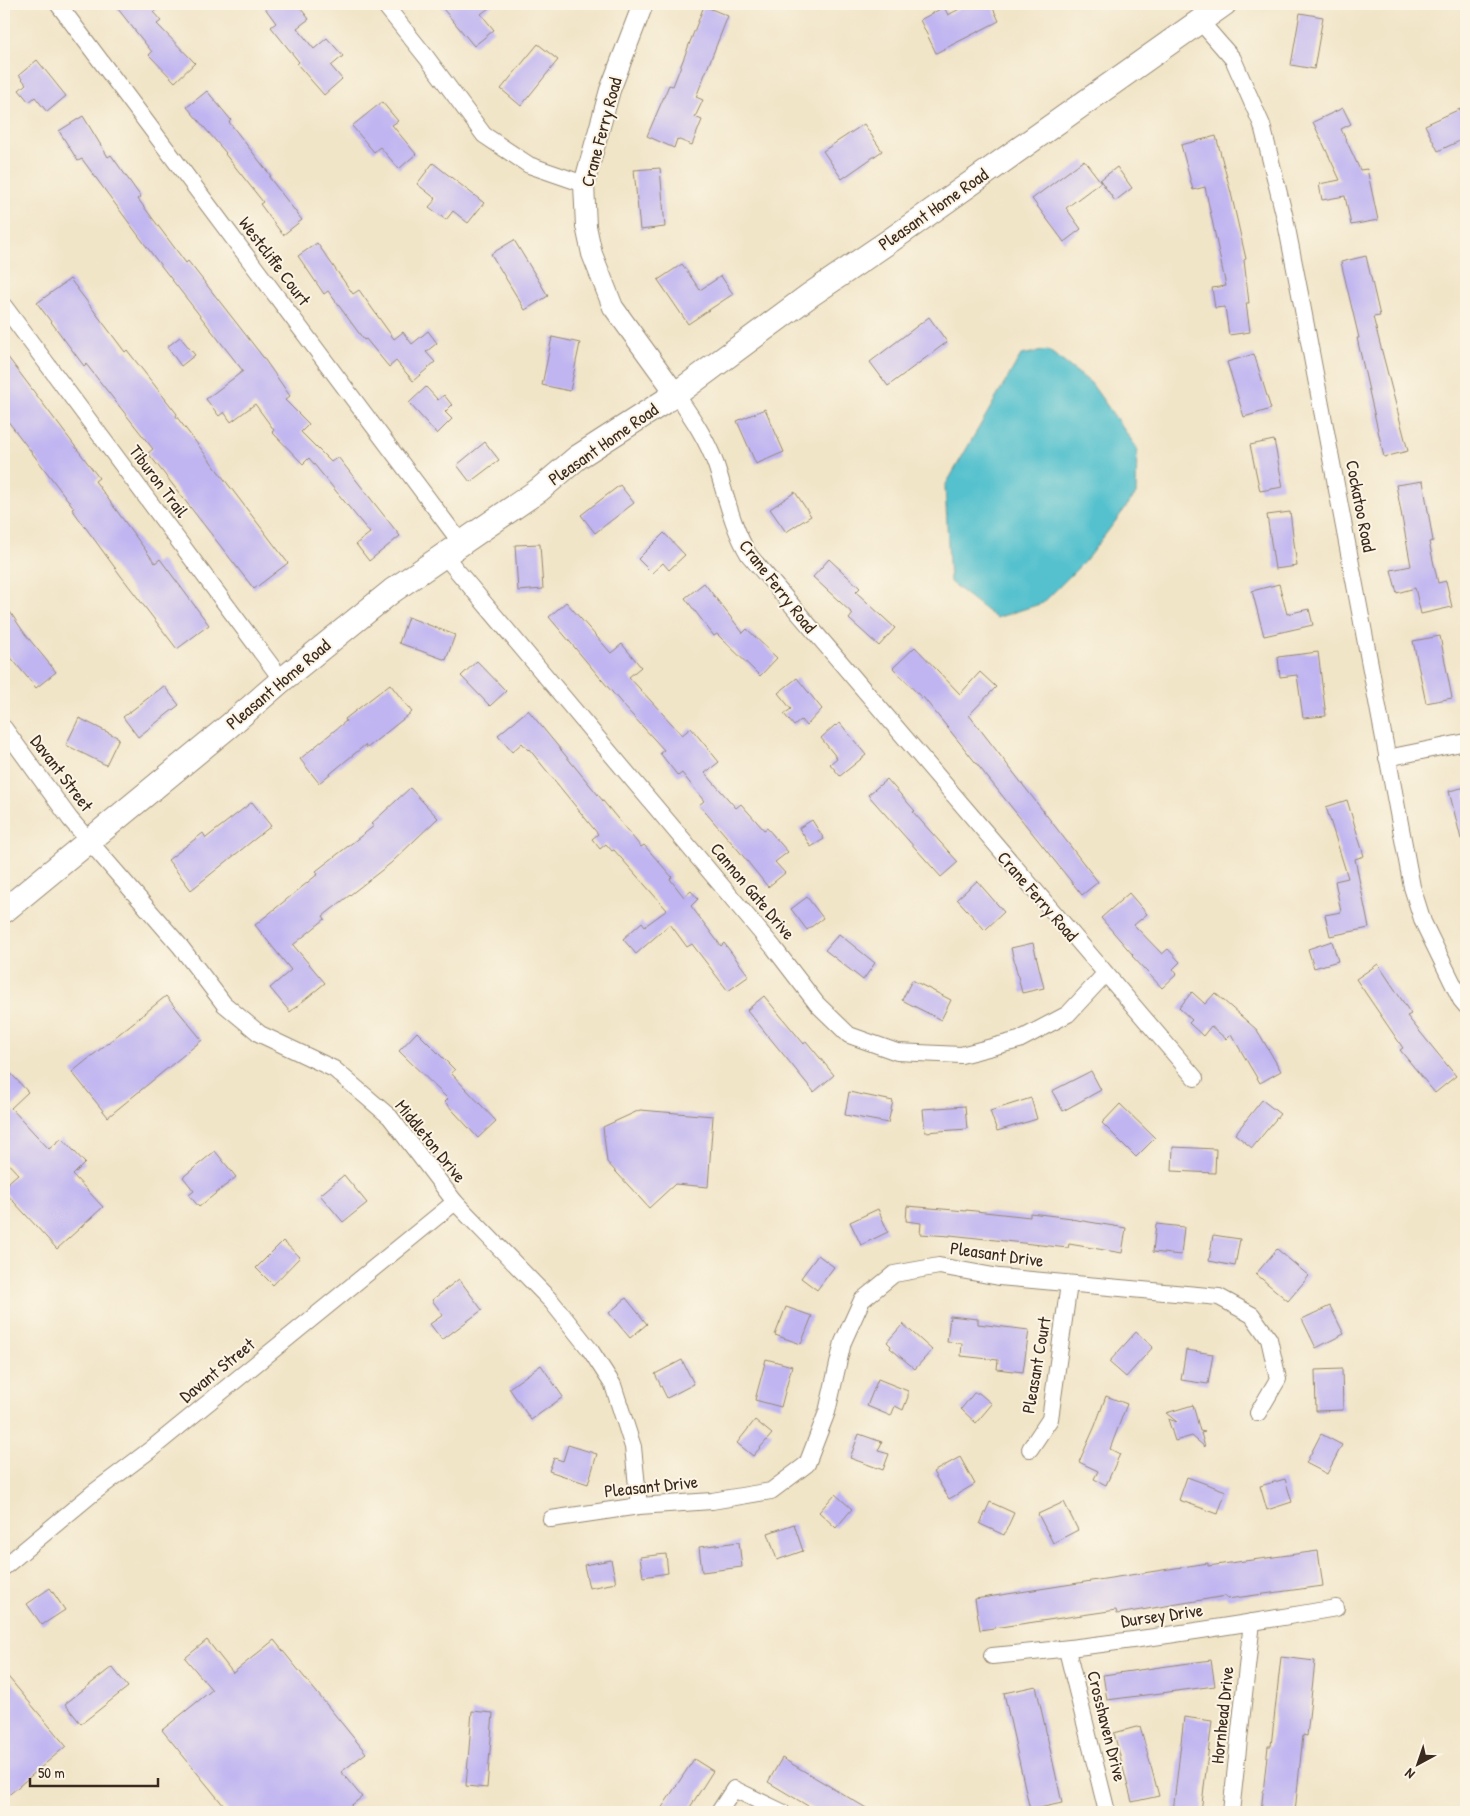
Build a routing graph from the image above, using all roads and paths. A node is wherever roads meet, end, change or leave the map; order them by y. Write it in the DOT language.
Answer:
graph roads {
  1 [pos="58,4"];
  2 [pos="384,4"];
  3 [pos="643,4"];
  4 [pos="1224,4"];
  5 [pos="1200,21"];
  6 [pos="584,184"];
  7 [pos="4,306"];
  8 [pos="676,394"];
  9 [pos="452,549"];
  10 [pos="282,680"];
  11 [pos="4,728"];
  12 [pos="1466,742"];
  13 [pos="1387,758"];
  14 [pos="89,840"];
  15 [pos="4,911"];
  16 [pos="1105,974"];
  17 [pos="1466,1006"];
  18 [pos="1195,1078"];
  19 [pos="454,1202"];
  20 [pos="1069,1284"];
  21 [pos="1258,1413"];
  22 [pos="1030,1449"];
  23 [pos="639,1506"];
  24 [pos="551,1519"];
  25 [pos="4,1567"];
  26 [pos="1336,1608"];
  27 [pos="1252,1622"];
  28 [pos="1067,1650"];
  29 [pos="992,1656"];
  30 [pos="778,1810"];
  31 [pos="719,1812"];
  32 [pos="1107,1812"];
  33 [pos="1231,1812"];
  1 -- 9 [label="street, Westcliffe Court"];
  2 -- 6 [label="street"];
  3 -- 6 [label="street, Crane Ferry Road"];
  4 -- 5 [label="main road, Pleasant Home Road"];
  5 -- 8 [label="main road, Pleasant Home Road"];
  5 -- 13 [label="street, Cockatoo Road"];
  6 -- 8 [label="street, Crane Ferry Road"];
  7 -- 10 [label="street, Tiburon Trail"];
  8 -- 9 [label="main road, Pleasant Home Road"];
  8 -- 16 [label="street, Crane Ferry Road"];
  9 -- 10 [label="main road, Pleasant Home Road"];
  9 -- 16 [label="street, Cannon Gate Drive"];
  10 -- 14 [label="main road, Pleasant Home Road"];
  11 -- 14 [label="street, Davant Street"];
  12 -- 13 [label="street"];
  13 -- 17 [label="street, Cockatoo Road"];
  14 -- 15 [label="main road, Pleasant Home Road"];
  14 -- 19 [label="street, Middleton Drive"];
  16 -- 18 [label="street, Crane Ferry Road"];
  19 -- 23 [label="street, Middleton Drive"];
  19 -- 25 [label="street, Davant Street"];
  20 -- 21 [label="street, Pleasant Drive"];
  20 -- 22 [label="street, Pleasant Court"];
  20 -- 23 [label="street, Pleasant Drive"];
  23 -- 24 [label="street, Pleasant Drive"];
  26 -- 27 [label="street, Dursey Drive"];
  27 -- 28 [label="street, Dursey Drive"];
  27 -- 33 [label="street, Hornhead Drive"];
  28 -- 29 [label="street, Dursey Drive"];
  28 -- 32 [label="street, Crosshaven Drive"];
  30 -- 31 [label="street"];
}
